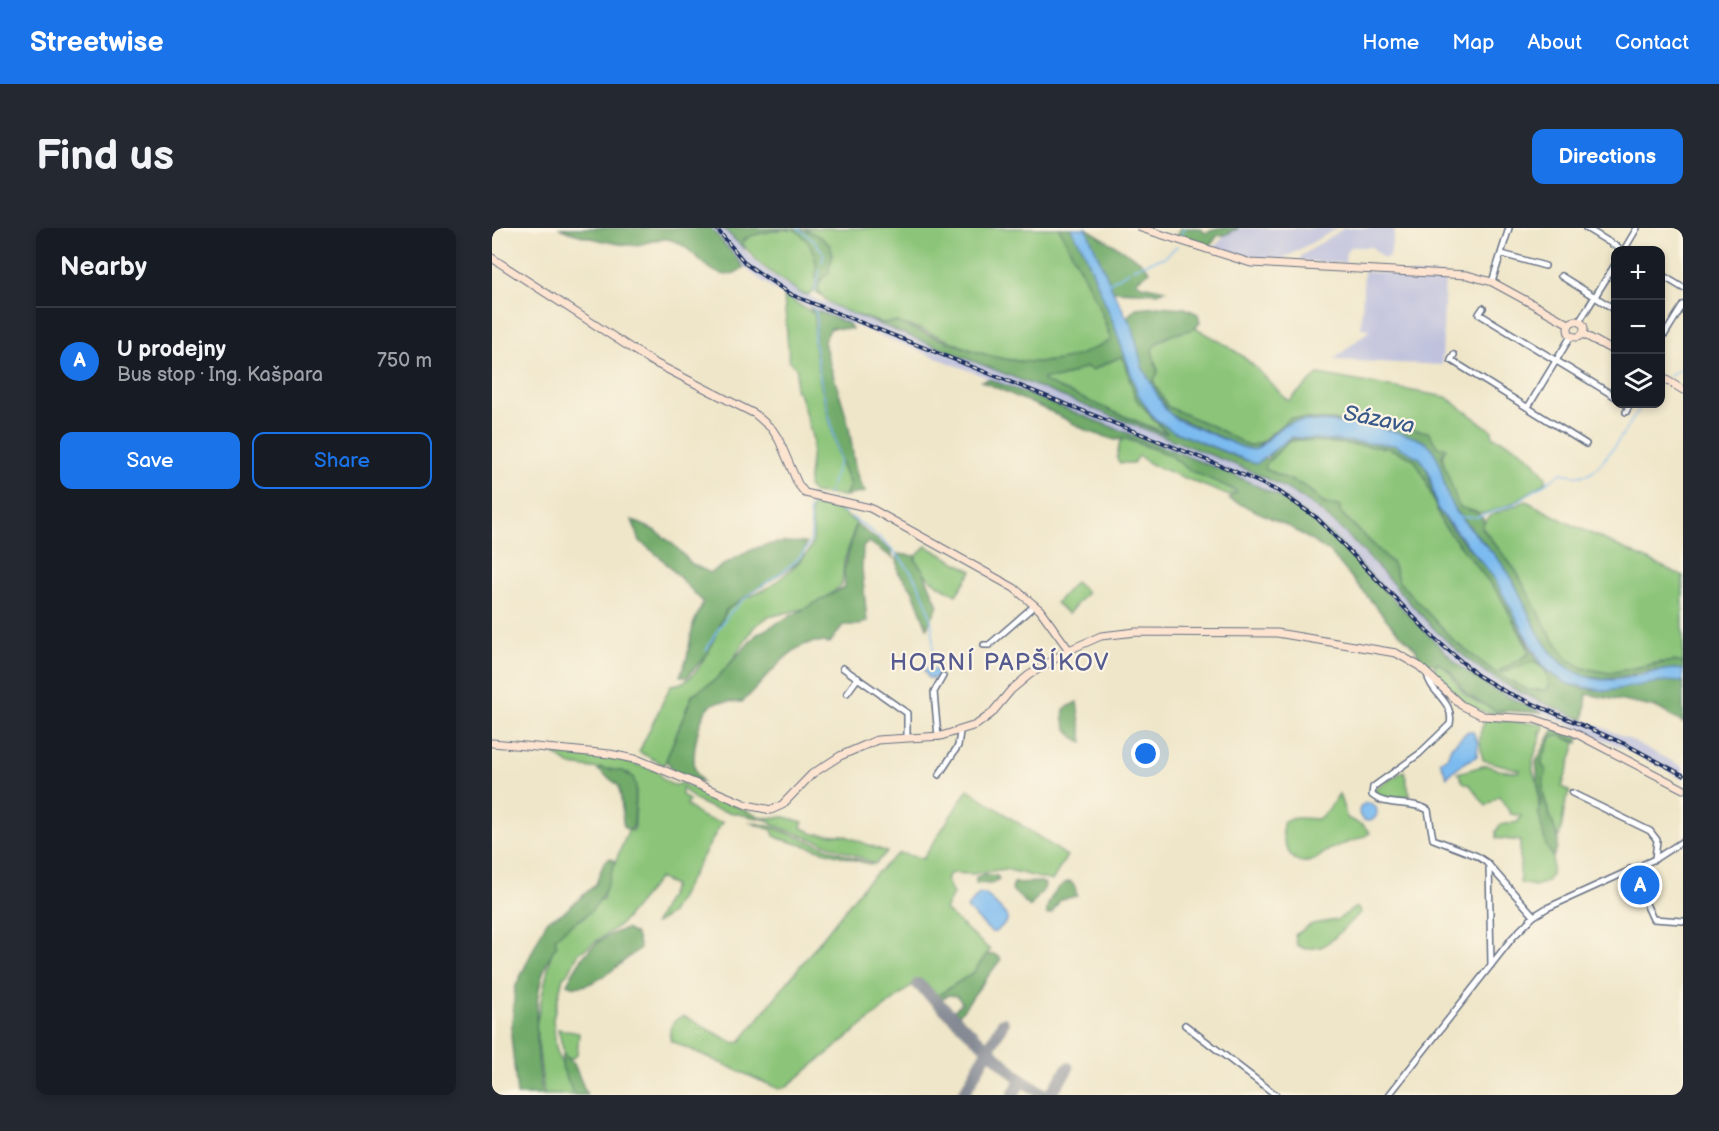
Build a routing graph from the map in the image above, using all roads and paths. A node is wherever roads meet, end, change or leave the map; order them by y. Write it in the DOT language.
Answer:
graph roads {
  1 [pos="1141,228"];
  2 [pos="1509,228"];
  3 [pos="1586,228"];
  4 [pos="1637,228"];
  5 [pos="1616,246"];
  6 [pos="1626,246"];
  7 [pos="1502,254"];
  8 [pos="492,258"];
  9 [pos="1545,266"];
  10 [pos="1611,271"];
  11 [pos="1561,276"];
  12 [pos="1665,277"];
  13 [pos="1492,282"];
  14 [pos="1683,288"];
  15 [pos="1594,297"];
  16 [pos="1683,305"];
  17 [pos="1611,307"];
  18 [pos="1483,308"];
  19 [pos="1580,322"];
  20 [pos="1569,324"];
  21 [pos="1583,334"];
  22 [pos="1665,334"];
  23 [pos="1571,336"];
  24 [pos="1611,349"];
  25 [pos="1451,360"];
  26 [pos="1556,361"];
  27 [pos="1665,379"];
  28 [pos="1683,390"];
  29 [pos="1611,394"];
  30 [pos="1528,407"];
  31 [pos="1586,444"];
  32 [pos="1035,605"];
  33 [pos="984,645"];
  34 [pos="1069,650"];
  35 [pos="843,669"];
  36 [pos="1427,673"];
  37 [pos="943,676"];
  38 [pos="858,678"];
  39 [pos="847,693"];
  40 [pos="960,732"];
  41 [pos="938,737"];
  42 [pos="907,738"];
  43 [pos="492,743"];
  44 [pos="939,775"];
  45 [pos="1683,789"];
  46 [pos="1572,793"];
  47 [pos="1683,841"];
  48 [pos="1655,859"];
  49 [pos="1489,865"];
  50 [pos="1630,869"];
  51 [pos="1534,916"];
  52 [pos="1683,921"];
  53 [pos="1491,965"];
  54 [pos="1185,1025"];
  55 [pos="1276,1095"];
  56 [pos="1389,1095"];
  1 -- 13 [label="street"];
  2 -- 7 [label="street"];
  3 -- 5 [label="street"];
  4 -- 6 [label="street"];
  7 -- 9 [label="street"];
  7 -- 13 [label="street"];
  8 -- 32 [label="street"];
  10 -- 15 [label="street"];
  11 -- 15 [label="street"];
  12 -- 14 [label="street"];
  13 -- 20 [label="street"];
  15 -- 17 [label="street"];
  15 -- 19 [label="street"];
  16 -- 22 [label="street"];
  18 -- 26 [label="street"];
  19 -- 20 [label="street"];
  19 -- 21 [label="street"];
  20 -- 23 [label="street"];
  21 -- 23 [label="street"];
  21 -- 24 [label="street"];
  23 -- 26 [label="street"];
  25 -- 30 [label="street"];
  26 -- 29 [label="street"];
  26 -- 30 [label="street"];
  27 -- 28 [label="street"];
  30 -- 31 [label="street"];
  32 -- 33 [label="street"];
  32 -- 34 [label="street"];
  34 -- 36 [label="street"];
  34 -- 40 [label="street"];
  35 -- 38 [label="street"];
  36 -- 45 [label="street"];
  36 -- 49 [label="street"];
  37 -- 41 [label="street"];
  38 -- 39 [label="street"];
  38 -- 42 [label="street"];
  40 -- 41 [label="street"];
  40 -- 44 [label="street"];
  41 -- 42 [label="street"];
  42 -- 43 [label="street"];
  46 -- 48 [label="street"];
  47 -- 48 [label="street"];
  48 -- 50 [label="street"];
  49 -- 51 [label="street"];
  49 -- 53 [label="street"];
  50 -- 51 [label="street"];
  50 -- 52 [label="street"];
  51 -- 53 [label="street"];
  53 -- 56 [label="street"];
  54 -- 55 [label="street"];
}
